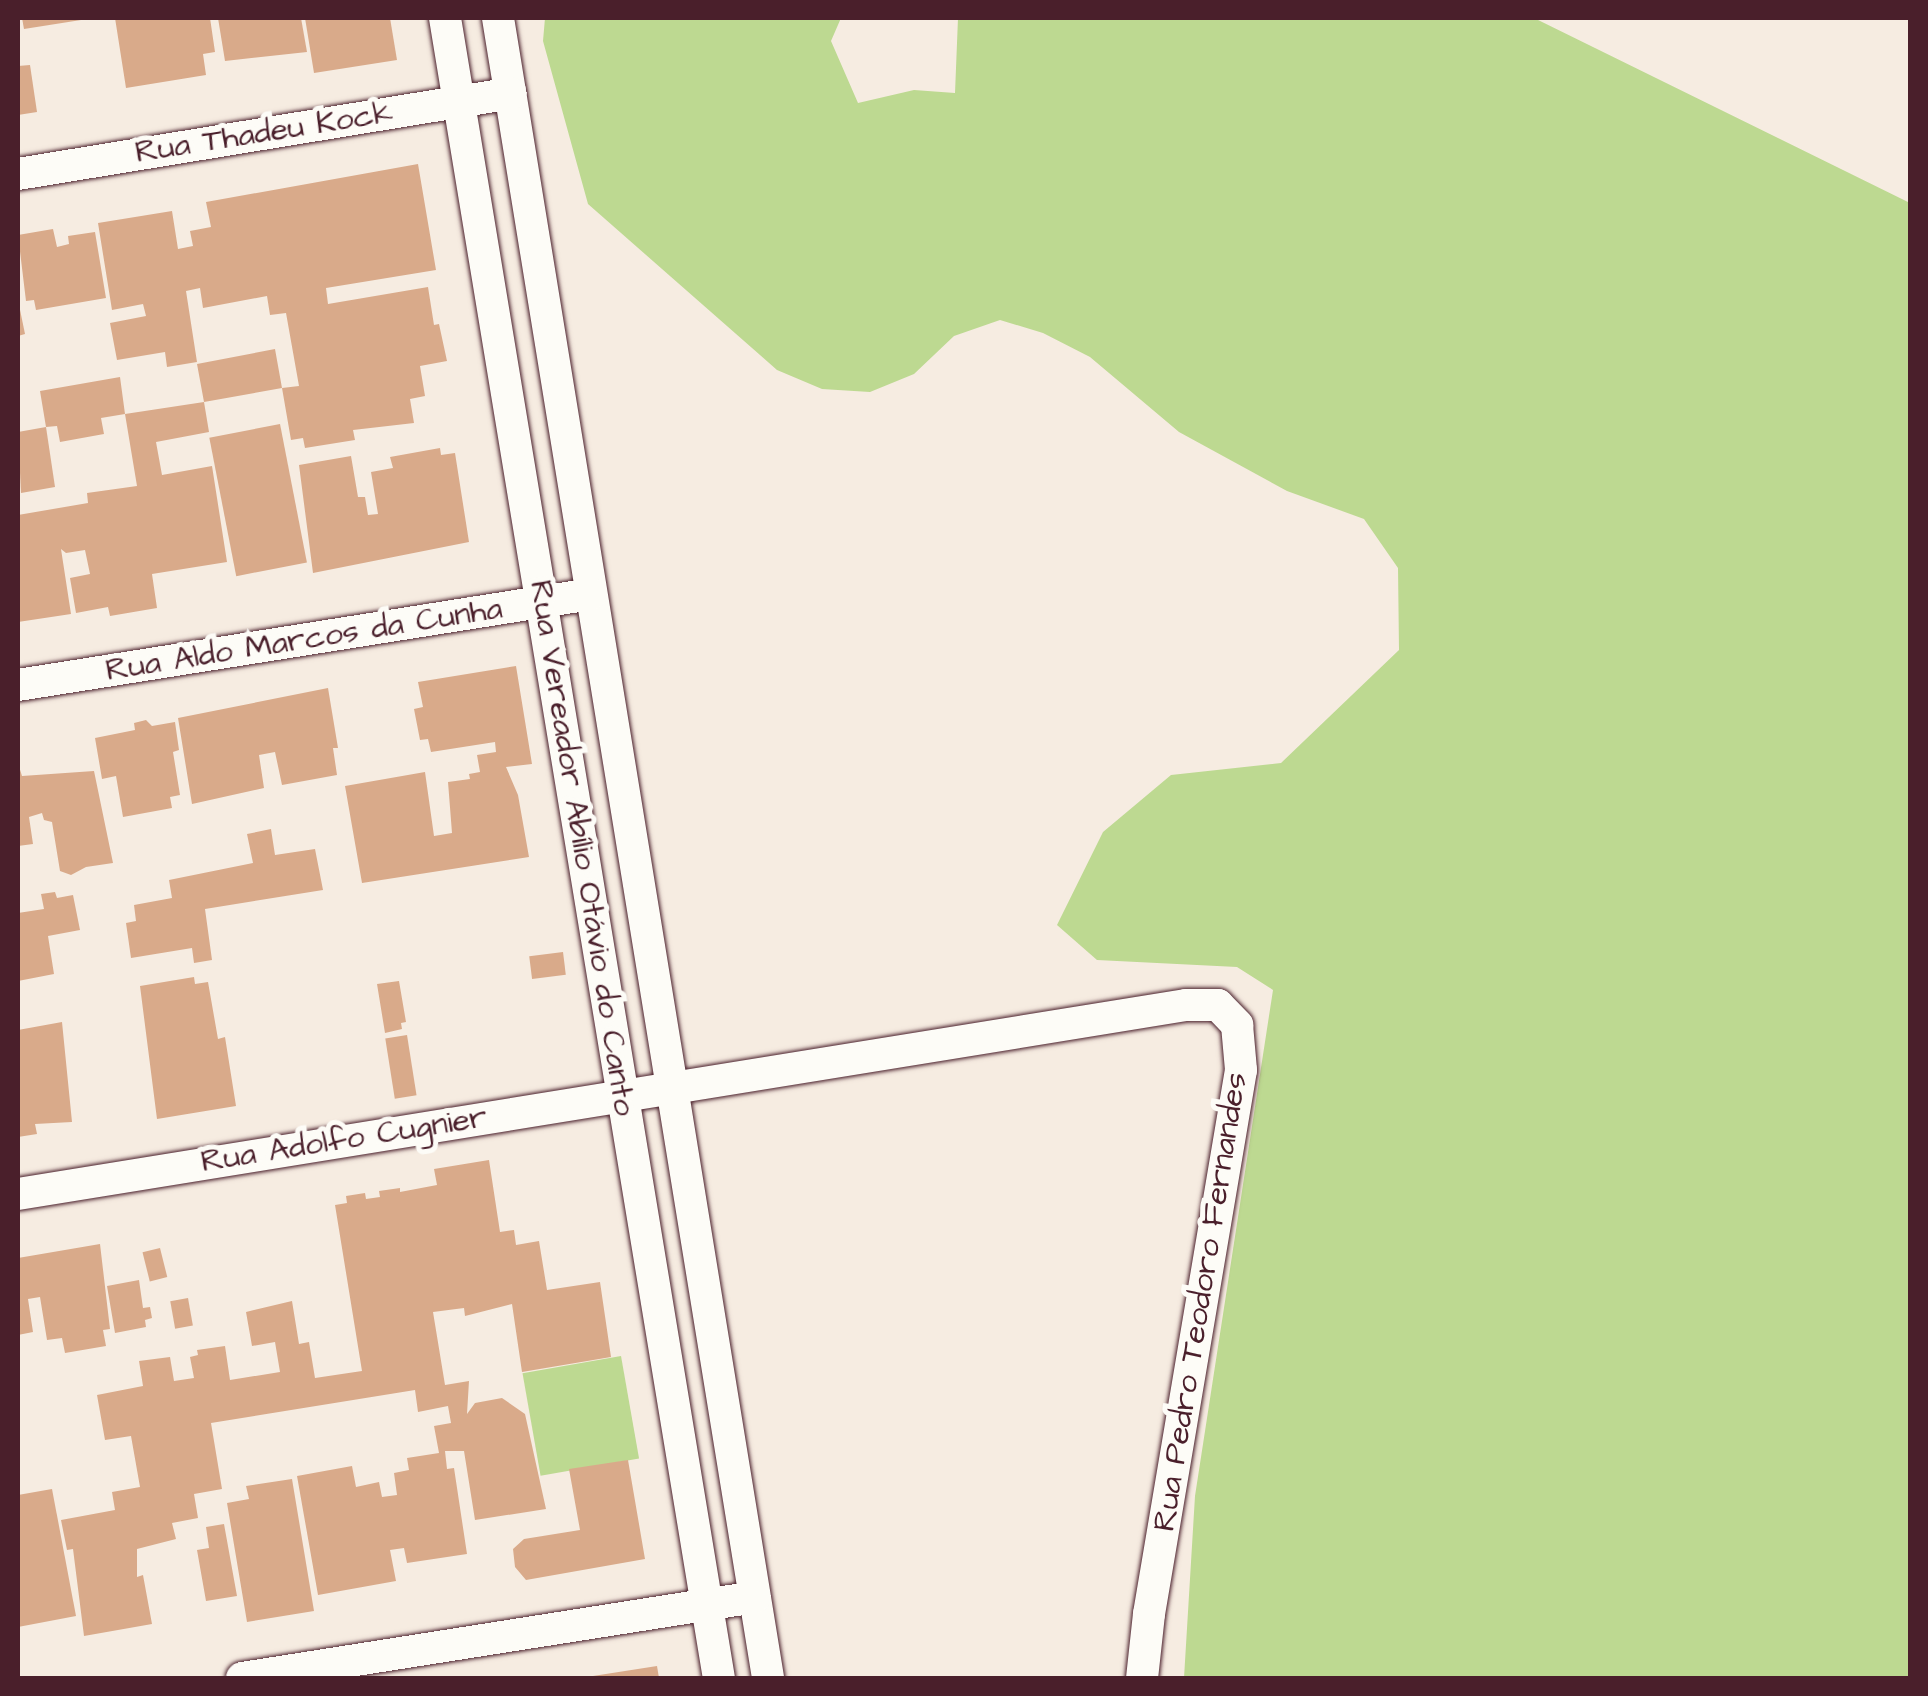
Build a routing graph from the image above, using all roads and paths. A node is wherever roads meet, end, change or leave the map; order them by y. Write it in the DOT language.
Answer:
graph roads {
  1 [pos="445,18"];
  2 [pos="498,18"];
  3 [pos="510,93"];
  4 [pos="459,101"];
  5 [pos="18,174"];
  6 [pos="592,594"];
  7 [pos="541,602"];
  8 [pos="18,685"];
  9 [pos="672,1087"];
  10 [pos="622,1095"];
  11 [pos="18,1194"];
  12 [pos="755,1597"];
  13 [pos="706,1604"];
  14 [pos="242,1678"];
  15 [pos="718,1678"];
  16 [pos="768,1678"];
  17 [pos="1142,1678"];
  1 -- 4 [label="street, Rua Vereador Abílio Otávio do Canto"];
  2 -- 3 [label="street, Rua Vereador Abílio Otávio do Canto"];
  3 -- 4 [label="street, Rua Thadeu Kock"];
  3 -- 6 [label="street, Rua Vereador Abílio Otávio do Canto"];
  4 -- 5 [label="street, Rua Thadeu Kock"];
  4 -- 7 [label="street, Rua Vereador Abílio Otávio do Canto"];
  6 -- 7 [label="street, Rua Aldo Marcos da Cunha"];
  6 -- 9 [label="street, Rua Vereador Abílio Otávio do Canto"];
  7 -- 8 [label="street, Rua Aldo Marcos da Cunha"];
  7 -- 10 [label="street, Rua Vereador Abílio Otávio do Canto"];
  9 -- 10 [label="street, Rua Adolfo Cugnier"];
  9 -- 12 [label="street, Rua Vereador Abílio Otávio do Canto"];
  9 -- 17 [label="street, Rua Pedro Teodoro Fernandes"];
  10 -- 11 [label="street, Rua Adolfo Cugnier"];
  10 -- 13 [label="street, Rua Vereador Abílio Otávio do Canto"];
  12 -- 13 [label="street"];
  12 -- 16 [label="street, Rua Vereador Abílio Otávio do Canto"];
  13 -- 14 [label="street"];
  13 -- 15 [label="street, Rua Vereador Abílio Otávio do Canto"];
}
